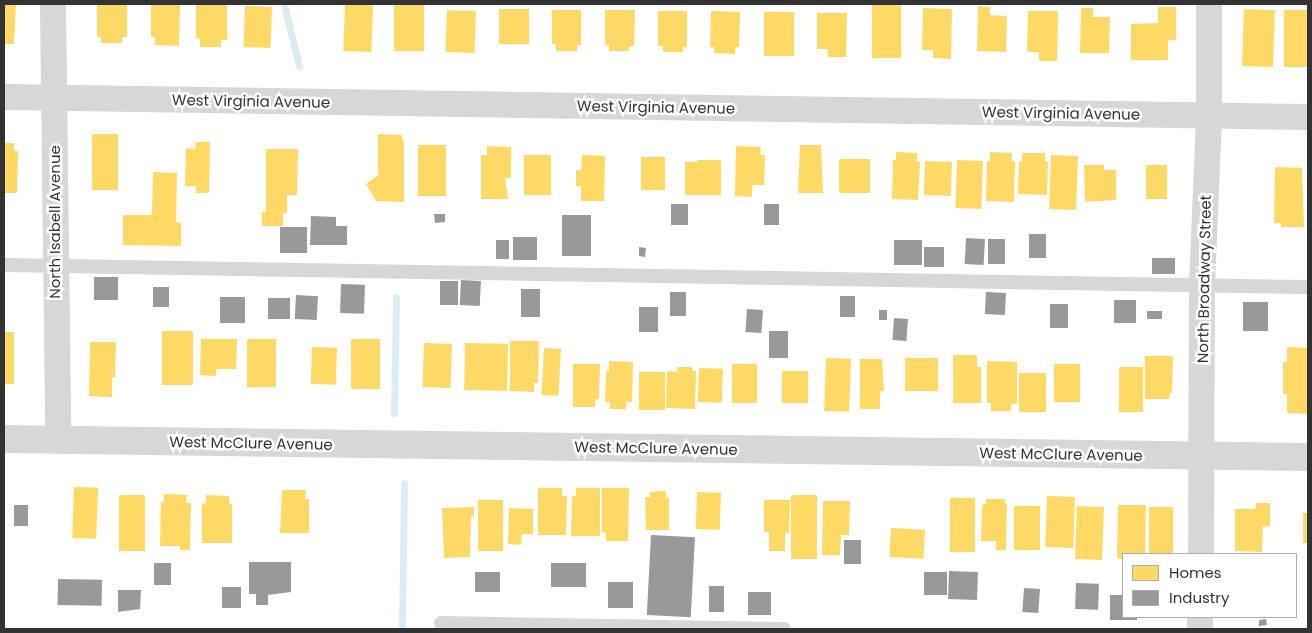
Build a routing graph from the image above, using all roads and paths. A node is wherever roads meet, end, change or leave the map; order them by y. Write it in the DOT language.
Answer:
graph roads {
  1 [pos="53,4"];
  2 [pos="1209,4"];
  3 [pos="4,97"];
  4 [pos="54,98"];
  5 [pos="1209,115"];
  6 [pos="1308,117"];
  7 [pos="4,265"];
  8 [pos="55,266"];
  9 [pos="1202,285"];
  10 [pos="1308,287"];
  11 [pos="4,439"];
  12 [pos="58,440"];
  13 [pos="1202,456"];
  14 [pos="1308,457"];
  15 [pos="1201,553"];
  16 [pos="441,623"];
  17 [pos="784,629"];
  1 -- 4 [label="street, North Isabell Avenue"];
  2 -- 5 [label="street, North Broadway Street"];
  3 -- 4 [label="street, West Virginia Avenue"];
  4 -- 5 [label="street, West Virginia Avenue"];
  4 -- 8 [label="street, North Isabell Avenue"];
  5 -- 6 [label="street, West Virginia Avenue"];
  5 -- 9 [label="street, North Broadway Street"];
  7 -- 8 [label="lane"];
  8 -- 9 [label="lane"];
  8 -- 12 [label="street, North Isabell Avenue"];
  9 -- 10 [label="lane"];
  9 -- 13 [label="street, North Broadway Street"];
  11 -- 12 [label="street, West McClure Avenue"];
  12 -- 13 [label="street, West McClure Avenue"];
  13 -- 14 [label="street, West McClure Avenue"];
  13 -- 15 [label="street, North Broadway Street"];
  16 -- 17 [label="lane"];
}
